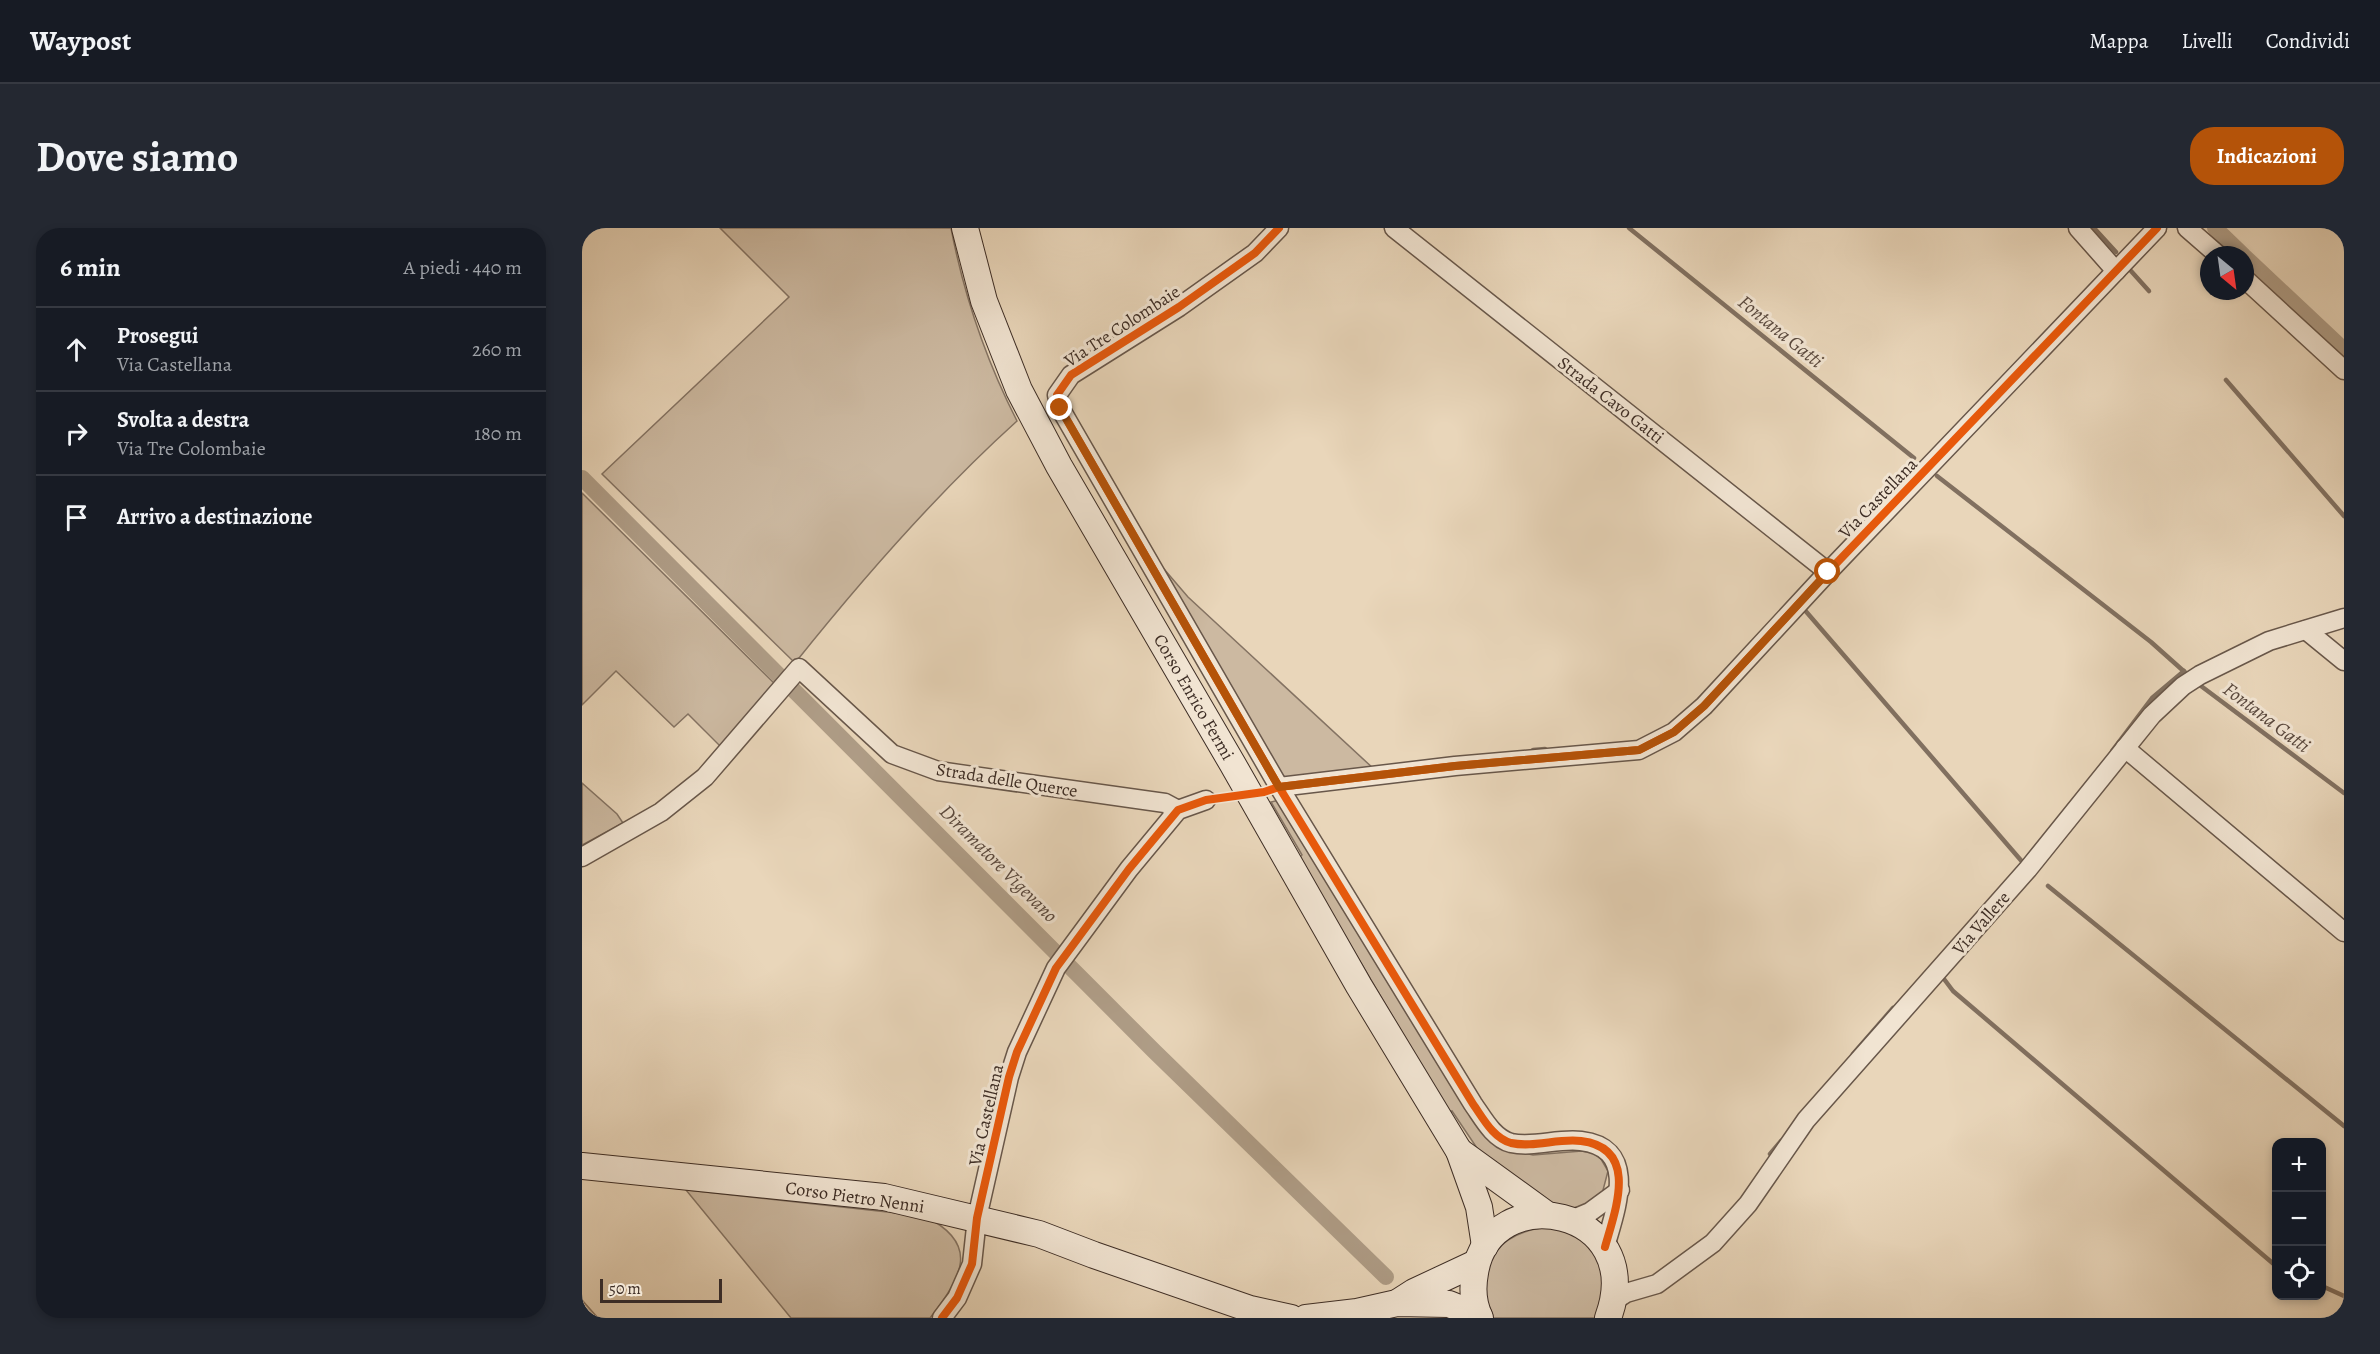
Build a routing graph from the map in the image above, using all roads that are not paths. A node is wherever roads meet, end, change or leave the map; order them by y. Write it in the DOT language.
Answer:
graph roads {
  1 [pos="965,228"];
  2 [pos="1279,228"];
  3 [pos="1394,228"];
  4 [pos="2078,228"];
  5 [pos="2157,228"];
  6 [pos="2187,228"];
  7 [pos="2208,246"];
  8 [pos="2116,271"];
  9 [pos="2254,287"];
  10 [pos="2344,370"];
  11 [pos="1828,572"];
  12 [pos="2344,618"];
  13 [pos="2306,630"];
  14 [pos="2344,661"];
  15 [pos="2125,748"];
  16 [pos="1279,787"];
  17 [pos="1206,800"];
  18 [pos="1178,810"];
  19 [pos="582,857"];
  20 [pos="2344,932"];
  21 [pos="1459,1151"];
  22 [pos="582,1166"];
  23 [pos="1620,1190"];
  24 [pos="1546,1214"];
  25 [pos="977,1218"];
  26 [pos="1571,1220"];
  27 [pos="1481,1254"];
  28 [pos="1609,1258"];
  29 [pos="1657,1284"];
  30 [pos="1397,1303"];
  31 [pos="1611,1310"];
  32 [pos="1356,1315"];
  33 [pos="1479,1317"];
  34 [pos="942,1318"];
  35 [pos="1291,1318"];
  36 [pos="1306,1318"];
  1 -- 21 [label="main road, Corso Enrico Fermi"];
  2 -- 16 [label="street, Via Tre Colombaie"];
  3 -- 11 [label="street, Strada Cavo Gatti"];
  4 -- 8 [label="street"];
  5 -- 8 [label="street, Via Castellana"];
  6 -- 7 [label="street"];
  8 -- 11 [label="street, Via Castellana"];
  9 -- 10 [label="street"];
  11 -- 16 [label="street, Via Castellana"];
  12 -- 13 [label="street, Via Vallere"];
  13 -- 14 [label="street"];
  13 -- 15 [label="street, Via Vallere"];
  15 -- 20 [label="street"];
  15 -- 29 [label="street, Via Vallere"];
  16 -- 23 [label="street"];
  17 -- 18 [label="street"];
  18 -- 19 [label="street, Strada delle Querce"];
  18 -- 25 [label="street, Via Castellana"];
  21 -- 24 [label="main road, Corso Enrico Fermi"];
  21 -- 27 [label="main road, Corso Enrico Fermi"];
  22 -- 25 [label="main road, Corso Pietro Nenni"];
  23 -- 26 [label="street"];
  23 -- 28 [label="street"];
  24 -- 26 [label="main road"];
  24 -- 27 [label="main road"];
  25 -- 34 [label="street, Via Castellana"];
  25 -- 35 [label="main road, Corso Pietro Nenni"];
  26 -- 28 [label="main road"];
  27 -- 30 [label="main road"];
  27 -- 33 [label="main road, Corso Enrico Fermi"];
  28 -- 29 [label="street"];
  28 -- 31 [label="main road"];
  29 -- 31 [label="street, Via Vallere"];
  30 -- 32 [label="main road"];
  30 -- 33 [label="main road"];
  32 -- 36 [label="main road"];
}
